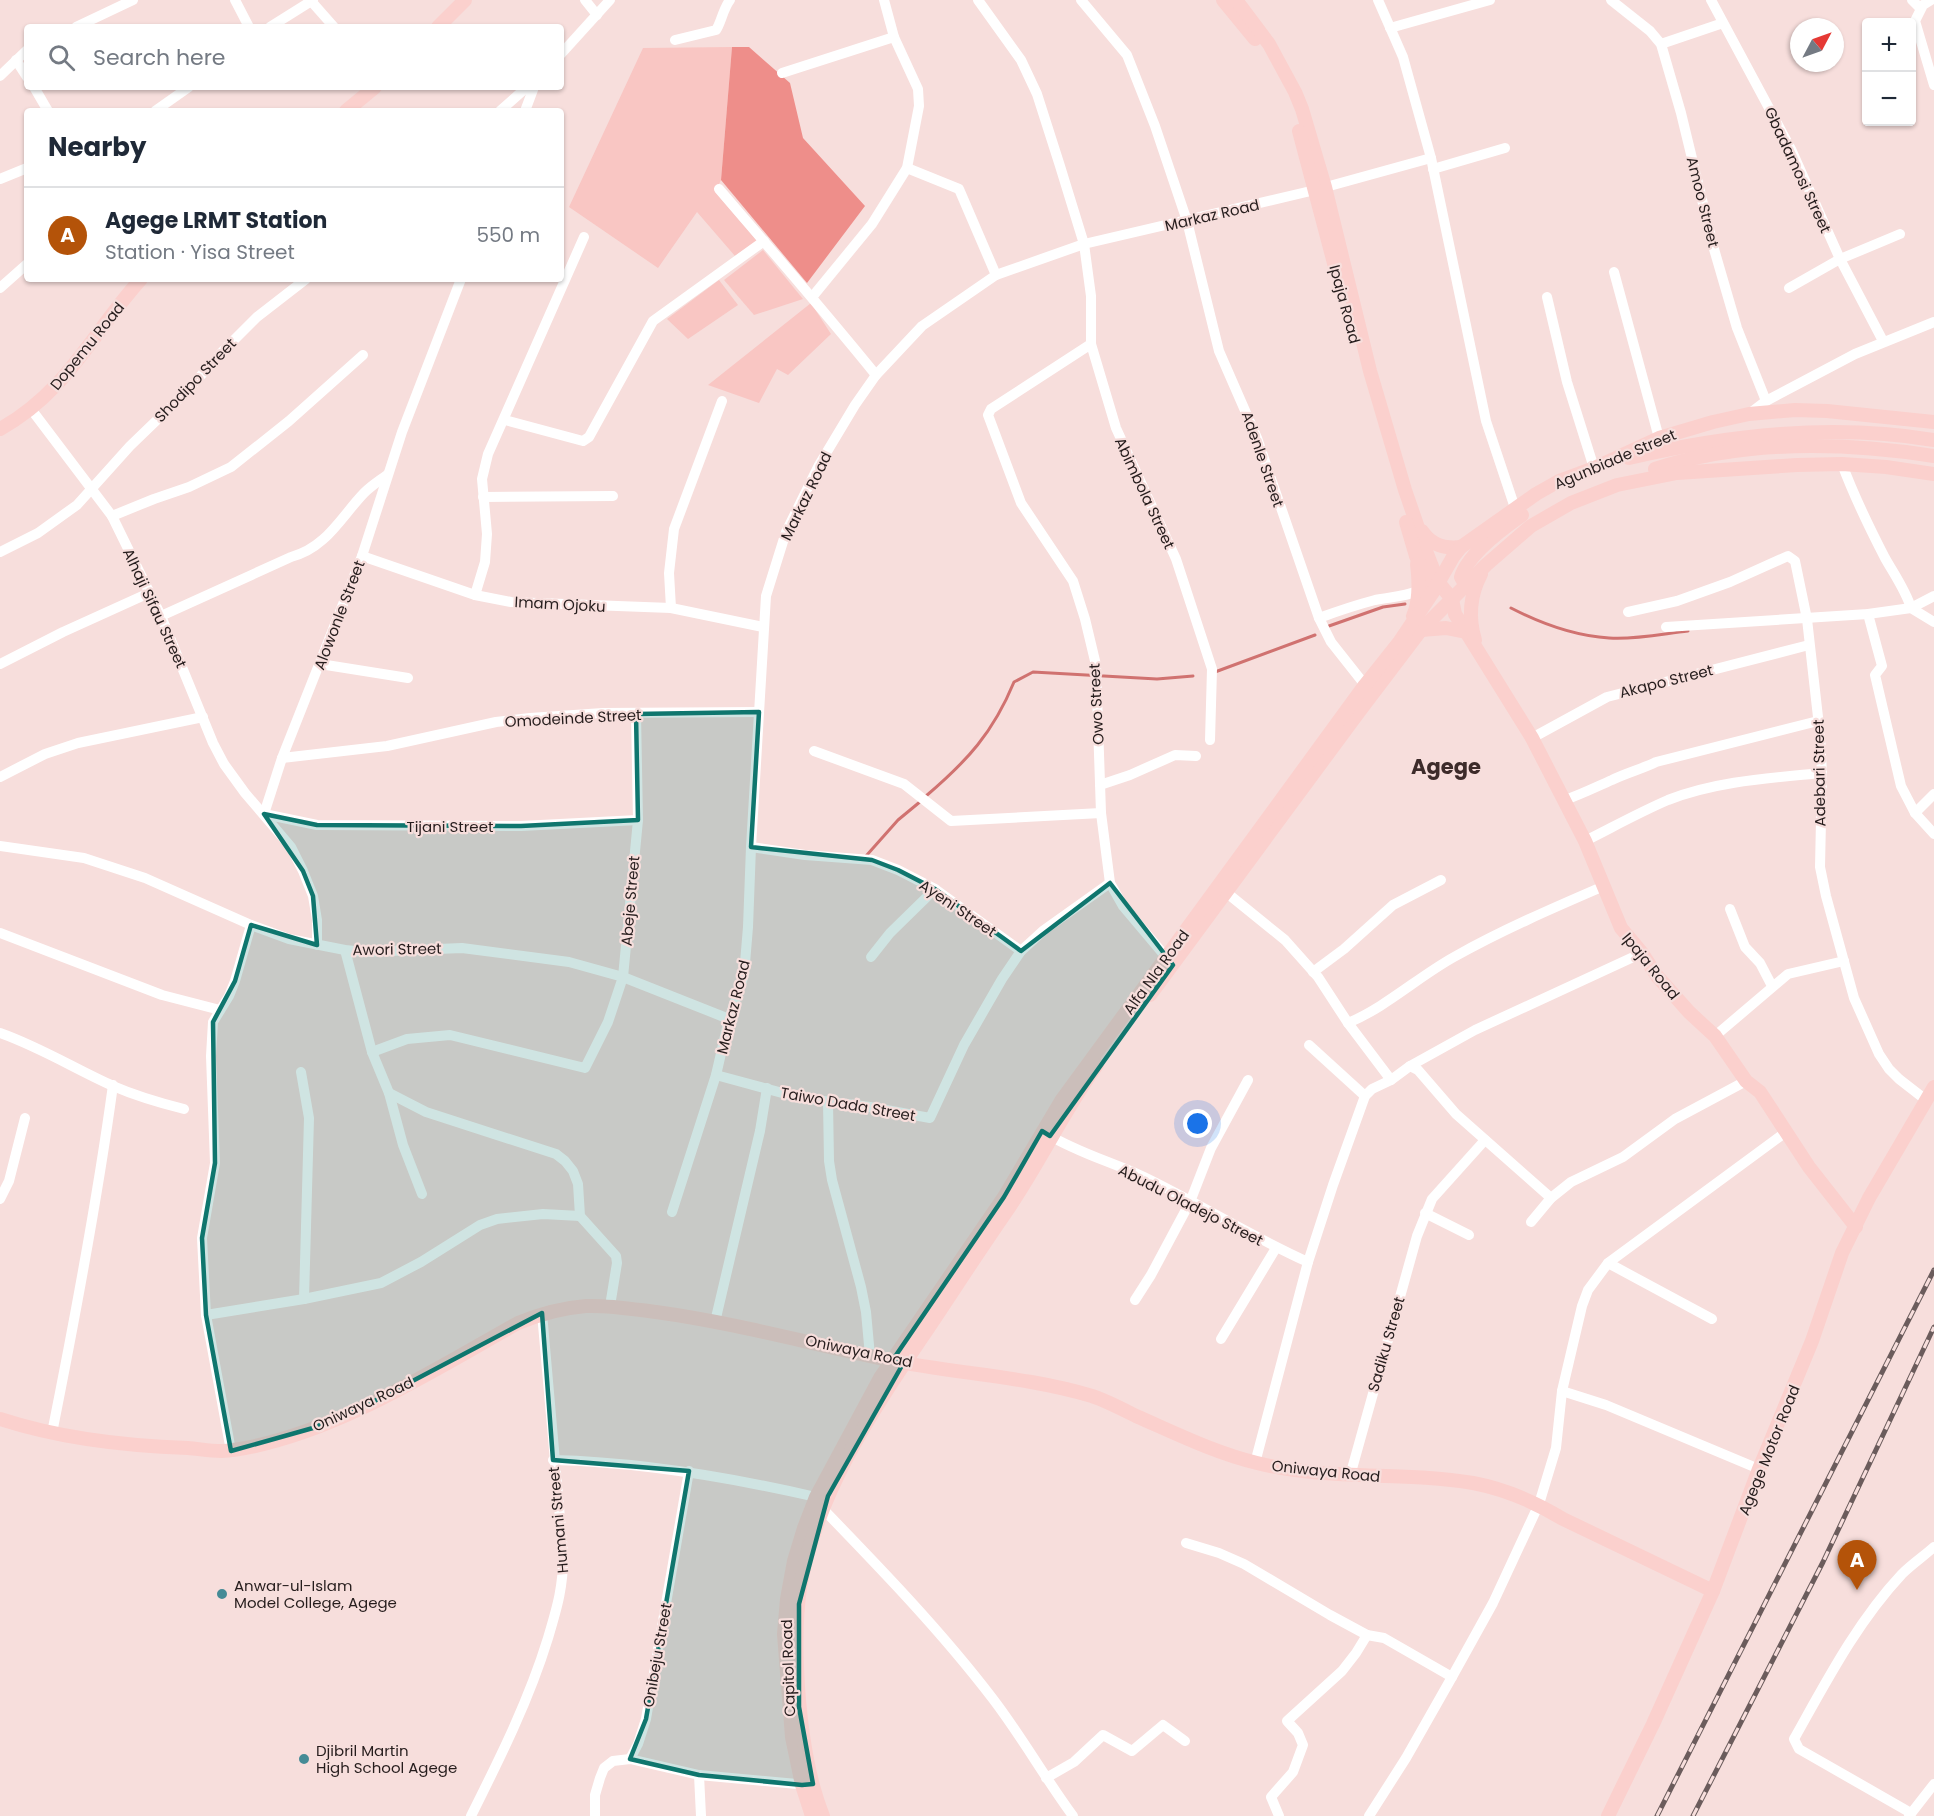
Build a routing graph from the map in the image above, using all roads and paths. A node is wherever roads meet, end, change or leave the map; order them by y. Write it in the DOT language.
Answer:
graph roads {
  1 [pos="133,0"];
  2 [pos="235,0"];
  3 [pos="465,0"];
  4 [pos="585,0"];
  5 [pos="610,0"];
  6 [pos="730,0"];
  7 [pos="884,0"];
  8 [pos="978,0"];
  9 [pos="1082,0"];
  10 [pos="1223,0"];
  11 [pos="1236,0"];
  12 [pos="1378,0"];
  13 [pos="1490,0"];
  14 [pos="1611,0"];
  15 [pos="1711,0"];
  16 [pos="1912,0"];
  17 [pos="1931,0"];
  18 [pos="312,1"];
  19 [pos="1920,9"];
  20 [pos="597,15"];
  21 [pos="1722,23"];
  22 [pos="82,24"];
  23 [pos="247,24"];
  24 [pos="275,24"];
  25 [pos="331,24"];
  26 [pos="441,24"];
  27 [pos="1390,28"];
  28 [pos="894,37"];
  29 [pos="675,40"];
  30 [pos="1661,44"];
  31 [pos="1266,46"];
  32 [pos="564,51"];
  33 [pos="24,53"];
  34 [pos="16,60"];
  35 [pos="24,72"];
  36 [pos="782,74"];
  37 [pos="0,76"];
  38 [pos="1934,86"];
  39 [pos="36,90"];
  40 [pos="185,90"];
  41 [pos="371,90"];
  42 [pos="524,90"];
  43 [pos="533,90"];
  44 [pos="46,108"];
  45 [pos="159,108"];
  46 [pos="350,108"];
  47 [pos="503,108"];
  48 [pos="526,108"];
  49 [pos="1505,148"];
  50 [pos="1431,158"];
  51 [pos="907,168"];
  52 [pos="24,169"];
  53 [pos="1433,169"];
  54 [pos="0,179"];
  55 [pos="1320,188"];
  56 [pos="719,189"];
  57 [pos="1187,221"];
  58 [pos="1900,234"];
  59 [pos="584,237"];
  60 [pos="764,241"];
  61 [pos="1084,244"];
  62 [pos="1840,259"];
  63 [pos="24,267"];
  64 [pos="1614,272"];
  65 [pos="996,275"];
  66 [pos="139,282"];
  67 [pos="302,282"];
  68 [pos="460,282"];
  69 [pos="0,288"];
  70 [pos="1789,288"];
  71 [pos="813,296"];
  72 [pos="1547,297"];
  73 [pos="1934,322"];
  74 [pos="1883,342"];
  75 [pos="1091,344"];
  76 [pos="363,355"];
  77 [pos="876,375"];
  78 [pos="722,400"];
  79 [pos="1766,400"];
  80 [pos="31,409"];
  81 [pos="1749,414"];
  82 [pos="505,420"];
  83 [pos="1934,422"];
  84 [pos="0,429"];
  85 [pos="1659,438"];
  86 [pos="1934,440"];
  87 [pos="1934,456"];
  88 [pos="1609,461"];
  89 [pos="1842,464"];
  90 [pos="1594,468"];
  91 [pos="1934,474"];
  92 [pos="387,475"];
  93 [pos="1617,485"];
  94 [pos="92,488"];
  95 [pos="614,496"];
  96 [pos="483,497"];
  97 [pos="1515,508"];
  98 [pos="1413,514"];
  99 [pos="112,516"];
  100 [pos="1461,547"];
  101 [pos="0,552"];
  102 [pos="362,556"];
  103 [pos="1416,556"];
  104 [pos="1486,565"];
  105 [pos="1466,586"];
  106 [pos="1436,587"];
  107 [pos="1418,591"];
  108 [pos="149,593"];
  109 [pos="475,595"];
  110 [pos="1934,596"];
  111 [pos="1450,606"];
  112 [pos="671,608"];
  113 [pos="1911,608"];
  114 [pos="1628,612"];
  115 [pos="1868,614"];
  116 [pos="161,616"];
  117 [pos="1319,618"];
  118 [pos="1807,619"];
  119 [pos="1934,622"];
  120 [pos="763,627"];
  121 [pos="1666,627"];
  122 [pos="1421,630"];
  123 [pos="1466,632"];
  124 [pos="1400,641"];
  125 [pos="1809,645"];
  126 [pos="1479,653"];
  127 [pos="0,664"];
  128 [pos="320,664"];
  129 [pos="408,678"];
  130 [pos="1370,688"];
  131 [pos="759,712"];
  132 [pos="636,714"];
  133 [pos="203,717"];
  134 [pos="1818,721"];
  135 [pos="1532,738"];
  136 [pos="1210,740"];
  137 [pos="814,751"];
  138 [pos="1197,756"];
  139 [pos="282,758"];
  140 [pos="1822,773"];
  141 [pos="0,777"];
  142 [pos="1100,785"];
  143 [pos="1934,794"];
  144 [pos="1564,800"];
  145 [pos="1101,813"];
  146 [pos="1915,813"];
  147 [pos="264,814"];
  148 [pos="638,820"];
  149 [pos="1934,834"];
  150 [pos="1586,841"];
  151 [pos="0,846"];
  152 [pos="751,847"];
  153 [pos="1441,880"];
  154 [pos="1110,884"];
  155 [pos="1604,886"];
  156 [pos="935,889"];
  157 [pos="1227,893"];
  158 [pos="1730,909"];
  159 [pos="251,925"];
  160 [pos="0,933"];
  161 [pos="317,945"];
  162 [pos="345,950"];
  163 [pos="1021,951"];
  164 [pos="1642,953"];
  165 [pos="871,957"];
  166 [pos="1170,961"];
  167 [pos="1845,961"];
  168 [pos="1313,972"];
  169 [pos="623,977"];
  170 [pos="1772,986"];
  171 [pos="220,1010"];
  172 [pos="729,1019"];
  173 [pos="1348,1023"];
  174 [pos="0,1033"];
  175 [pos="1714,1036"];
  176 [pos="1310,1045"];
  177 [pos="372,1052"];
  178 [pos="1410,1066"];
  179 [pos="301,1072"];
  180 [pos="716,1075"];
  181 [pos="1248,1080"];
  182 [pos="1391,1080"];
  183 [pos="1746,1081"];
  184 [pos="112,1085"];
  185 [pos="1934,1087"];
  186 [pos="767,1088"];
  187 [pos="388,1093"];
  188 [pos="1365,1095"];
  189 [pos="1926,1100"];
  190 [pos="828,1102"];
  191 [pos="184,1110"];
  192 [pos="25,1118"];
  193 [pos="1786,1132"];
  194 [pos="1046,1134"];
  195 [pos="1485,1140"];
  196 [pos="4,1179"];
  197 [pos="422,1194"];
  198 [pos="1551,1198"];
  199 [pos="0,1199"];
  200 [pos="1190,1202"];
  201 [pos="672,1212"];
  202 [pos="1425,1213"];
  203 [pos="580,1216"];
  204 [pos="1531,1222"];
  205 [pos="1856,1227"];
  206 [pos="1468,1235"];
  207 [pos="1276,1248"];
  208 [pos="1308,1262"];
  209 [pos="1608,1263"];
  210 [pos="304,1299"];
  211 [pos="1134,1300"];
  212 [pos="610,1306"];
  213 [pos="542,1313"];
  214 [pos="206,1315"];
  215 [pos="1712,1318"];
  216 [pos="715,1322"];
  217 [pos="1221,1339"];
  218 [pos="870,1356"];
  219 [pos="898,1361"];
  220 [pos="1562,1391"];
  221 [pos="0,1419"];
  222 [pos="52,1434"];
  223 [pos="231,1451"];
  224 [pos="553,1460"];
  225 [pos="1255,1463"];
  226 [pos="1759,1469"];
  227 [pos="689,1471"];
  228 [pos="1350,1476"];
  229 [pos="819,1503"];
  230 [pos="1539,1504"];
  231 [pos="1186,1543"];
  232 [pos="1934,1547"];
  233 [pos="1713,1591"];
  234 [pos="1367,1635"];
  235 [pos="1452,1677"];
  236 [pos="1185,1741"];
  237 [pos="630,1759"];
  238 [pos="699,1775"];
  239 [pos="1046,1778"];
  240 [pos="1934,1784"];
  241 [pos="807,1785"];
  242 [pos="1910,1814"];
  243 [pos="471,1816"];
  244 [pos="595,1816"];
  245 [pos="701,1816"];
  246 [pos="812,1816"];
  247 [pos="824,1816"];
  248 [pos="1073,1816"];
  249 [pos="1279,1816"];
  250 [pos="1369,1816"];
  251 [pos="1608,1816"];
  1 -- 22 [label="street"];
  2 -- 23 [label="street"];
  3 -- 26 [label="main road"];
  4 -- 20 [label="street"];
  5 -- 20 [label="street"];
  6 -- 29 [label="street"];
  7 -- 28 [label="street"];
  8 -- 61 [label="street, Abimbola Street"];
  9 -- 57 [label="street, Adenle Street"];
  10 -- 31 [label="main road, Ipaja Road"];
  11 -- 31 [label="main road, Ipaja Road"];
  12 -- 27 [label="street"];
  13 -- 27 [label="street"];
  14 -- 30 [label="street"];
  15 -- 21 [label="street, Gbadamosi Street"];
  16 -- 19 [label="street"];
  17 -- 19 [label="street"];
  18 -- 24 [label="street"];
  18 -- 25 [label="street"];
  19 -- 38 [label="street"];
  20 -- 32 [label="street"];
  21 -- 30 [label="street"];
  21 -- 62 [label="street, Gbadamosi Street"];
  27 -- 50 [label="street"];
  28 -- 36 [label="street"];
  28 -- 51 [label="street"];
  30 -- 79 [label="street, Amoo Street"];
  31 -- 55 [label="main road, Ipaja Road"];
  33 -- 34 [label="street"];
  34 -- 35 [label="street"];
  34 -- 37 [label="street"];
  39 -- 44 [label="street"];
  40 -- 45 [label="street"];
  41 -- 46 [label="main road"];
  42 -- 47 [label="street"];
  43 -- 48 [label="street"];
  49 -- 53 [label="street"];
  50 -- 53 [label="street"];
  50 -- 55 [label="street, Markaz Road"];
  51 -- 65 [label="street"];
  51 -- 71 [label="street"];
  52 -- 54 [label="street"];
  53 -- 97 [label="street"];
  55 -- 57 [label="street, Markaz Road"];
  55 -- 98 [label="main road, Ipaja Road"];
  55 -- 103 [label="main road, Ipaja Road"];
  56 -- 60 [label="street"];
  57 -- 61 [label="street, Markaz Road"];
  57 -- 117 [label="street, Adenle Street"];
  58 -- 62 [label="street"];
  59 -- 82 [label="street"];
  60 -- 71 [label="street"];
  60 -- 82 [label="street"];
  61 -- 65 [label="street, Markaz Road"];
  61 -- 75 [label="street, Abimbola Street"];
  62 -- 70 [label="street"];
  62 -- 74 [label="street, Gbadamosi Street"];
  63 -- 69 [label="street"];
  64 -- 85 [label="street"];
  65 -- 77 [label="street, Markaz Road"];
  66 -- 80 [label="main road, Dopemu Road"];
  67 -- 94 [label="street, Shodipo Street"];
  68 -- 92 [label="street, Alowonle Street"];
  71 -- 77 [label="street"];
  72 -- 90 [label="street"];
  73 -- 74 [label="street"];
  74 -- 79 [label="street"];
  75 -- 136 [label="street, Abimbola Street"];
  75 -- 142 [label="street, Owo Street"];
  76 -- 99 [label="street"];
  77 -- 120 [label="street, Markaz Road"];
  78 -- 112 [label="street"];
  79 -- 81 [label="street"];
  80 -- 84 [label="main road, Dopemu Road"];
  80 -- 94 [label="street, Alhaji Sifau Street"];
  81 -- 83 [label="main road, Agunbiade Street"];
  81 -- 85 [label="main road, Agunbiade Street"];
  82 -- 96 [label="street"];
  85 -- 88 [label="main road, Agunbiade Street"];
  86 -- 88 [label="main road"];
  87 -- 93 [label="main road"];
  88 -- 90 [label="main road, Agunbiade Street"];
  89 -- 91 [label="main road, Agunbiade Street"];
  89 -- 93 [label="main road, Agunbiade Street"];
  89 -- 113 [label="street"];
  90 -- 97 [label="main road, Agunbiade Street"];
  90 -- 105 [label="main road"];
  92 -- 102 [label="street, Alowonle Street"];
  92 -- 116 [label="street"];
  93 -- 104 [label="main road, Agunbiade Street"];
  94 -- 99 [label="street, Alhaji Sifau Street"];
  94 -- 101 [label="street, Shodipo Street"];
  95 -- 96 [label="street"];
  96 -- 109 [label="street"];
  97 -- 100 [label="main road, Agunbiade Street"];
  98 -- 100 [label="main road"];
  98 -- 106 [label="main road, Ipaja Road"];
  99 -- 108 [label="street, Alhaji Sifau Street"];
  100 -- 106 [label="main road, Agunbiade Street"];
  102 -- 109 [label="street, Imam Ojoku"];
  102 -- 128 [label="street, Alowonle Street"];
  103 -- 106 [label="main road, Ipaja Road"];
  103 -- 107 [label="main road"];
  104 -- 105 [label="main road, Agunbiade Street"];
  104 -- 126 [label="main road"];
  105 -- 111 [label="main road, Agunbiade Street"];
  106 -- 111 [label="main road, Ipaja Road"];
  106 -- 124 [label="main road, Alfa Nla Road"];
  107 -- 117 [label="street"];
  107 -- 124 [label="main road"];
  108 -- 116 [label="street, Alhaji Sifau Street"];
  108 -- 127 [label="street"];
  109 -- 112 [label="street, Imam Ojoku"];
  110 -- 113 [label="street"];
  111 -- 122 [label="main road, Alfa Nla Road"];
  111 -- 123 [label="main road, Ipaja Road"];
  112 -- 120 [label="street, Imam Ojoku"];
  113 -- 115 [label="street"];
  113 -- 119 [label="street"];
  114 -- 118 [label="street, Adebari Street"];
  115 -- 118 [label="street"];
  115 -- 146 [label="street"];
  116 -- 133 [label="street, Alhaji Sifau Street"];
  117 -- 130 [label="street, Adenle Street"];
  118 -- 121 [label="street"];
  118 -- 125 [label="street, Adebari Street"];
  120 -- 131 [label="street, Markaz Road"];
  122 -- 123 [label="main road"];
  122 -- 130 [label="main road, Alfa Nla Road"];
  123 -- 126 [label="main road, Ipaja Road"];
  124 -- 130 [label="main road, Alfa Nla Road"];
  125 -- 134 [label="street, Adebari Street"];
  125 -- 135 [label="street, Akapo Street"];
  126 -- 135 [label="main road, Ipaja Road"];
  128 -- 129 [label="street"];
  128 -- 139 [label="street, Alowonle Street"];
  130 -- 157 [label="main road, Alfa Nla Road"];
  130 -- 166 [label="main road, Alfa Nla Road"];
  131 -- 132 [label="street, Omodeinde Street"];
  131 -- 152 [label="street, Markaz Road"];
  132 -- 139 [label="street, Omodeinde Street"];
  132 -- 148 [label="street, Abeje Street"];
  133 -- 141 [label="street"];
  133 -- 147 [label="street, Alhaji Sifau Street"];
  134 -- 140 [label="street, Adebari Street"];
  134 -- 144 [label="street"];
  135 -- 144 [label="main road, Ipaja Road"];
  137 -- 145 [label="street"];
  138 -- 142 [label="street"];
  139 -- 147 [label="street, Alowonle Street"];
  140 -- 150 [label="street"];
  140 -- 167 [label="street, Adebari Street"];
  142 -- 145 [label="street, Owo Street"];
  143 -- 146 [label="street"];
  144 -- 150 [label="main road, Ipaja Road"];
  145 -- 154 [label="street, Owo Street"];
  146 -- 149 [label="street"];
  147 -- 148 [label="street, Tijani Street"];
  147 -- 161 [label="street"];
  148 -- 169 [label="street, Abeje Street"];
  150 -- 155 [label="main road, Ipaja Road"];
  151 -- 159 [label="street, Awori Street"];
  152 -- 156 [label="street, Ayeni Street"];
  152 -- 172 [label="street, Markaz Road"];
  153 -- 168 [label="street"];
  154 -- 163 [label="street, Taiwo Dada Street"];
  154 -- 166 [label="street, Owo Street"];
  155 -- 164 [label="main road, Ipaja Road"];
  155 -- 173 [label="street"];
  156 -- 163 [label="street, Ayeni Street"];
  156 -- 165 [label="street"];
  157 -- 166 [label="main road, Alfa Nla Road"];
  157 -- 168 [label="street"];
  158 -- 170 [label="street"];
  159 -- 161 [label="street, Awori Street"];
  159 -- 171 [label="street"];
  160 -- 171 [label="street"];
  161 -- 162 [label="street, Awori Street"];
  162 -- 169 [label="street, Awori Street"];
  162 -- 177 [label="street"];
  163 -- 190 [label="street, Taiwo Dada Street"];
  164 -- 175 [label="main road, Ipaja Road"];
  164 -- 178 [label="street"];
  166 -- 194 [label="main road, Alfa Nla Road"];
  167 -- 170 [label="street"];
  167 -- 189 [label="street, Adebari Street"];
  168 -- 173 [label="street"];
  169 -- 172 [label="street, Awori Street"];
  169 -- 177 [label="street, Abeje Street"];
  170 -- 175 [label="street"];
  171 -- 214 [label="street"];
  172 -- 180 [label="street, Markaz Road"];
  173 -- 182 [label="street"];
  174 -- 184 [label="street"];
  175 -- 183 [label="main road, Ipaja Road"];
  176 -- 188 [label="street"];
  177 -- 187 [label="street"];
  178 -- 182 [label="street"];
  178 -- 195 [label="street"];
  179 -- 210 [label="street"];
  180 -- 186 [label="street, Taiwo Dada Street"];
  180 -- 201 [label="street, Markaz Road"];
  181 -- 200 [label="street"];
  182 -- 188 [label="street"];
  183 -- 193 [label="main road, Ipaja Road"];
  183 -- 198 [label="street"];
  184 -- 191 [label="street"];
  184 -- 222 [label="street"];
  185 -- 189 [label="main road, Agege Motor Road"];
  186 -- 190 [label="street, Taiwo Dada Street"];
  186 -- 216 [label="street"];
  187 -- 197 [label="street"];
  187 -- 203 [label="street"];
  188 -- 208 [label="street"];
  189 -- 205 [label="main road, Agege Motor Road"];
  190 -- 218 [label="street"];
  192 -- 196 [label="street"];
  193 -- 205 [label="main road, Ipaja Road"];
  193 -- 209 [label="street"];
  194 -- 200 [label="street, Abudu Oladejo Street"];
  194 -- 219 [label="main road, Alfa Nla Road"];
  195 -- 198 [label="street"];
  195 -- 202 [label="street, Sadiku Street"];
  196 -- 199 [label="street"];
  198 -- 204 [label="street"];
  200 -- 207 [label="street, Abudu Oladejo Street"];
  200 -- 211 [label="street"];
  202 -- 206 [label="street"];
  202 -- 228 [label="street, Sadiku Street"];
  203 -- 210 [label="street"];
  203 -- 212 [label="street"];
  205 -- 226 [label="main road, Agege Motor Road"];
  207 -- 208 [label="street, Abudu Oladejo Street"];
  207 -- 217 [label="street"];
  208 -- 225 [label="street"];
  209 -- 215 [label="street"];
  209 -- 220 [label="street"];
  210 -- 214 [label="street"];
  212 -- 213 [label="main road, Oniwaya Road"];
  212 -- 216 [label="main road, Oniwaya Road"];
  213 -- 223 [label="main road, Oniwaya Road"];
  213 -- 224 [label="street, Humani Street"];
  214 -- 223 [label="street"];
  216 -- 218 [label="main road, Oniwaya Road"];
  218 -- 219 [label="main road, Oniwaya Road"];
  219 -- 225 [label="main road, Oniwaya Road"];
  219 -- 229 [label="main road, Capitol Road"];
  220 -- 226 [label="street"];
  220 -- 230 [label="street"];
  221 -- 222 [label="main road, Oniwaya Road"];
  222 -- 223 [label="main road, Oniwaya Road"];
  224 -- 227 [label="street"];
  224 -- 243 [label="street, Humani Street"];
  225 -- 228 [label="main road, Oniwaya Road"];
  226 -- 233 [label="main road, Agege Motor Road"];
  227 -- 229 [label="street"];
  227 -- 237 [label="street, Onibeju Street"];
  228 -- 230 [label="main road, Oniwaya Road"];
  229 -- 239 [label="street"];
  229 -- 241 [label="main road, Capitol Road"];
  230 -- 233 [label="main road, Oniwaya Road"];
  230 -- 235 [label="street"];
  231 -- 234 [label="street"];
  232 -- 242 [label="street"];
  233 -- 251 [label="main road, Agege Motor Road"];
  234 -- 235 [label="street"];
  234 -- 249 [label="street"];
  235 -- 250 [label="street"];
  236 -- 239 [label="street"];
  237 -- 238 [label="street"];
  237 -- 244 [label="street"];
  238 -- 241 [label="street"];
  238 -- 245 [label="street"];
  239 -- 248 [label="street"];
  240 -- 242 [label="street"];
  241 -- 246 [label="main road, Capitol Road"];
  241 -- 247 [label="main road, Capitol Road"];
}
